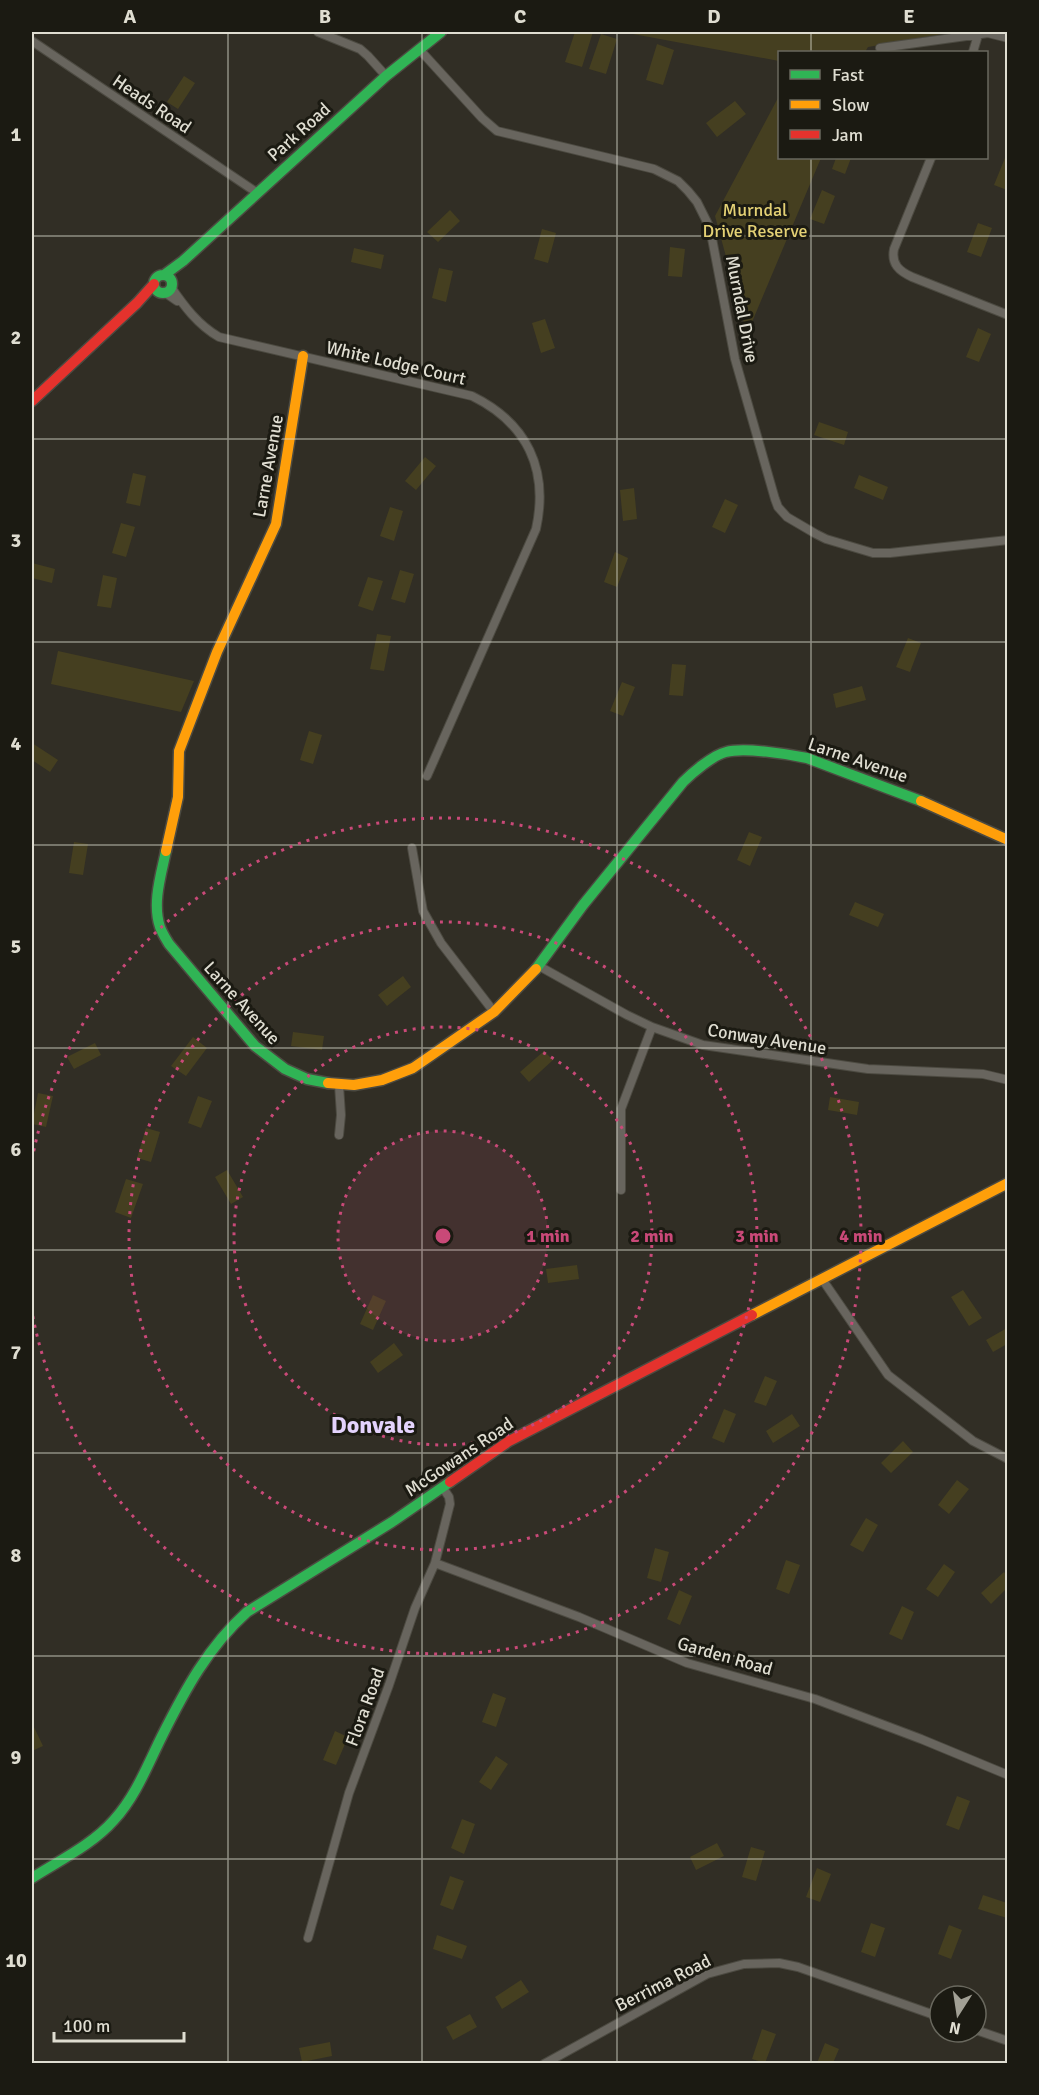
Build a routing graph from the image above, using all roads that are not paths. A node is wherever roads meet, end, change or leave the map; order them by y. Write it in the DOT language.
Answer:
graph roads {
  1 [pos="318,32"];
  2 [pos="441,32"];
  3 [pos="978,34"];
  4 [pos="1008,38"];
  5 [pos="32,41"];
  6 [pos="880,48"];
  7 [pos="418,50"];
  8 [pos="973,51"];
  9 [pos="386,76"];
  10 [pos="931,159"];
  11 [pos="256,192"];
  12 [pos="164,285"];
  13 [pos="1008,315"];
  14 [pos="303,356"];
  15 [pos="32,401"];
  16 [pos="1008,540"];
  17 [pos="427,776"];
  18 [pos="1008,840"];
  19 [pos="412,848"];
  20 [pos="539,966"];
  21 [pos="494,1012"];
  22 [pos="652,1027"];
  23 [pos="1008,1080"];
  24 [pos="339,1085"];
  25 [pos="339,1135"];
  26 [pos="1008,1183"];
  27 [pos="621,1190"];
  28 [pos="822,1279"];
  29 [pos="1008,1459"];
  30 [pos="443,1488"];
  31 [pos="435,1563"];
  32 [pos="1008,1775"];
  33 [pos="32,1878"];
  34 [pos="308,1938"];
  35 [pos="928,2013"];
  36 [pos="988,2034"];
  37 [pos="1008,2041"];
  38 [pos="544,2064"];
  1 -- 9 [label="street"];
  2 -- 7 [label="street, Park Road"];
  3 -- 4 [label="street"];
  3 -- 6 [label="street"];
  3 -- 8 [label="street"];
  5 -- 11 [label="street, Heads Road"];
  7 -- 9 [label="street, Park Road"];
  7 -- 16 [label="street, Murndal Drive"];
  9 -- 11 [label="street, Park Road"];
  10 -- 13 [label="street"];
  11 -- 12 [label="street, Park Road"];
  12 -- 14 [label="street, White Lodge Court"];
  12 -- 15 [label="street"];
  14 -- 17 [label="street, White Lodge Court"];
  14 -- 24 [label="street, Larne Avenue"];
  18 -- 20 [label="street, Larne Avenue"];
  19 -- 21 [label="street"];
  20 -- 21 [label="street, Larne Avenue"];
  20 -- 22 [label="street, Conway Avenue"];
  21 -- 24 [label="street, Larne Avenue"];
  22 -- 23 [label="street, Conway Avenue"];
  22 -- 27 [label="street"];
  24 -- 25 [label="street"];
  26 -- 28 [label="street, McGowans Road"];
  28 -- 29 [label="street"];
  28 -- 30 [label="street, McGowans Road"];
  30 -- 31 [label="street, Flora Road"];
  30 -- 33 [label="street, McGowans Road"];
  31 -- 32 [label="street, Garden Road"];
  31 -- 34 [label="street, Flora Road"];
  35 -- 38 [label="street, Berrima Road"];
  36 -- 37 [label="street"];
}
